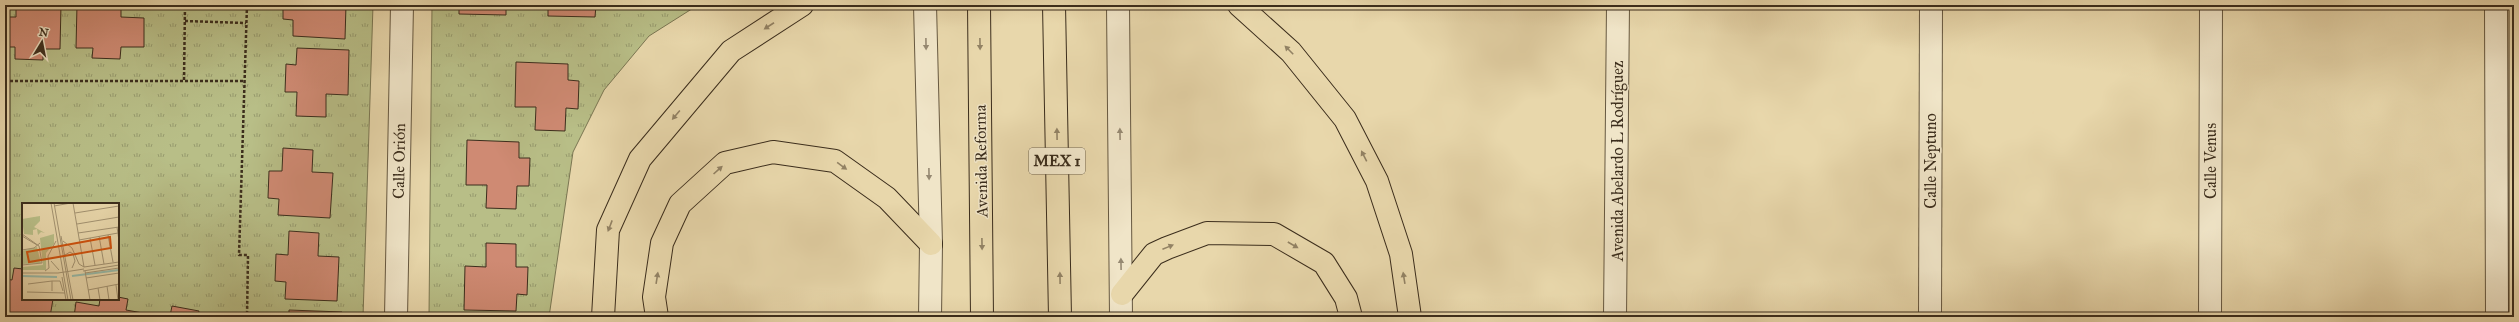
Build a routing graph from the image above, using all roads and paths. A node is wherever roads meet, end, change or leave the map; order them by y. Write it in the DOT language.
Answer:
graph roads {
  1 [pos="185,5"];
  2 [pos="246,5"];
  3 [pos="402,5"];
  4 [pos="802,5"];
  5 [pos="926,5"];
  6 [pos="979,5"];
  7 [pos="1054,5"];
  8 [pos="1118,5"];
  9 [pos="1239,5"];
  10 [pos="1618,5"];
  11 [pos="1931,5"];
  12 [pos="2211,5"];
  13 [pos="2496,5"];
  14 [pos="185,21"];
  15 [pos="246,23"];
  16 [pos="184,80"];
  17 [pos="5,81"];
  18 [pos="245,81"];
  19 [pos="931,244"];
  20 [pos="1122,294"];
  21 [pos="247,317"];
  22 [pos="396,317"];
  23 [pos="603,317"];
  24 [pos="657,317"];
  25 [pos="930,317"];
  26 [pos="982,317"];
  27 [pos="1060,317"];
  28 [pos="1121,317"];
  29 [pos="1351,317"];
  30 [pos="1410,317"];
  31 [pos="1615,317"];
  32 [pos="1930,317"];
  33 [pos="2210,317"];
  34 [pos="2497,317"];
  1 -- 14 [label="path"];
  2 -- 15 [label="path"];
  3 -- 22 [label="street, Calle Orión"];
  4 -- 23 [label="main road, one-way"];
  5 -- 19 [label="street, one-way"];
  6 -- 26 [label="main road, Avenida Reforma, one-way"];
  27 -- 7 [label="main road, MEX 1, one-way"];
  20 -- 8 [label="street, one-way"];
  30 -- 9 [label="main road, one-way"];
  10 -- 31 [label="street, Avenida Abelardo L Rodríguez"];
  11 -- 32 [label="street, Calle Neptuno"];
  12 -- 33 [label="street, Calle Venus"];
  13 -- 34 [label="street"];
  14 -- 15 [label="path"];
  14 -- 16 [label="path"];
  15 -- 18 [label="path"];
  16 -- 17 [label="path"];
  16 -- 18 [label="path"];
  18 -- 21 [label="path"];
  24 -- 19 [label="main road, one-way"];
  19 -- 25 [label="street"];
  20 -- 28 [label="street"];
  20 -- 29 [label="main road, one-way"];
}
